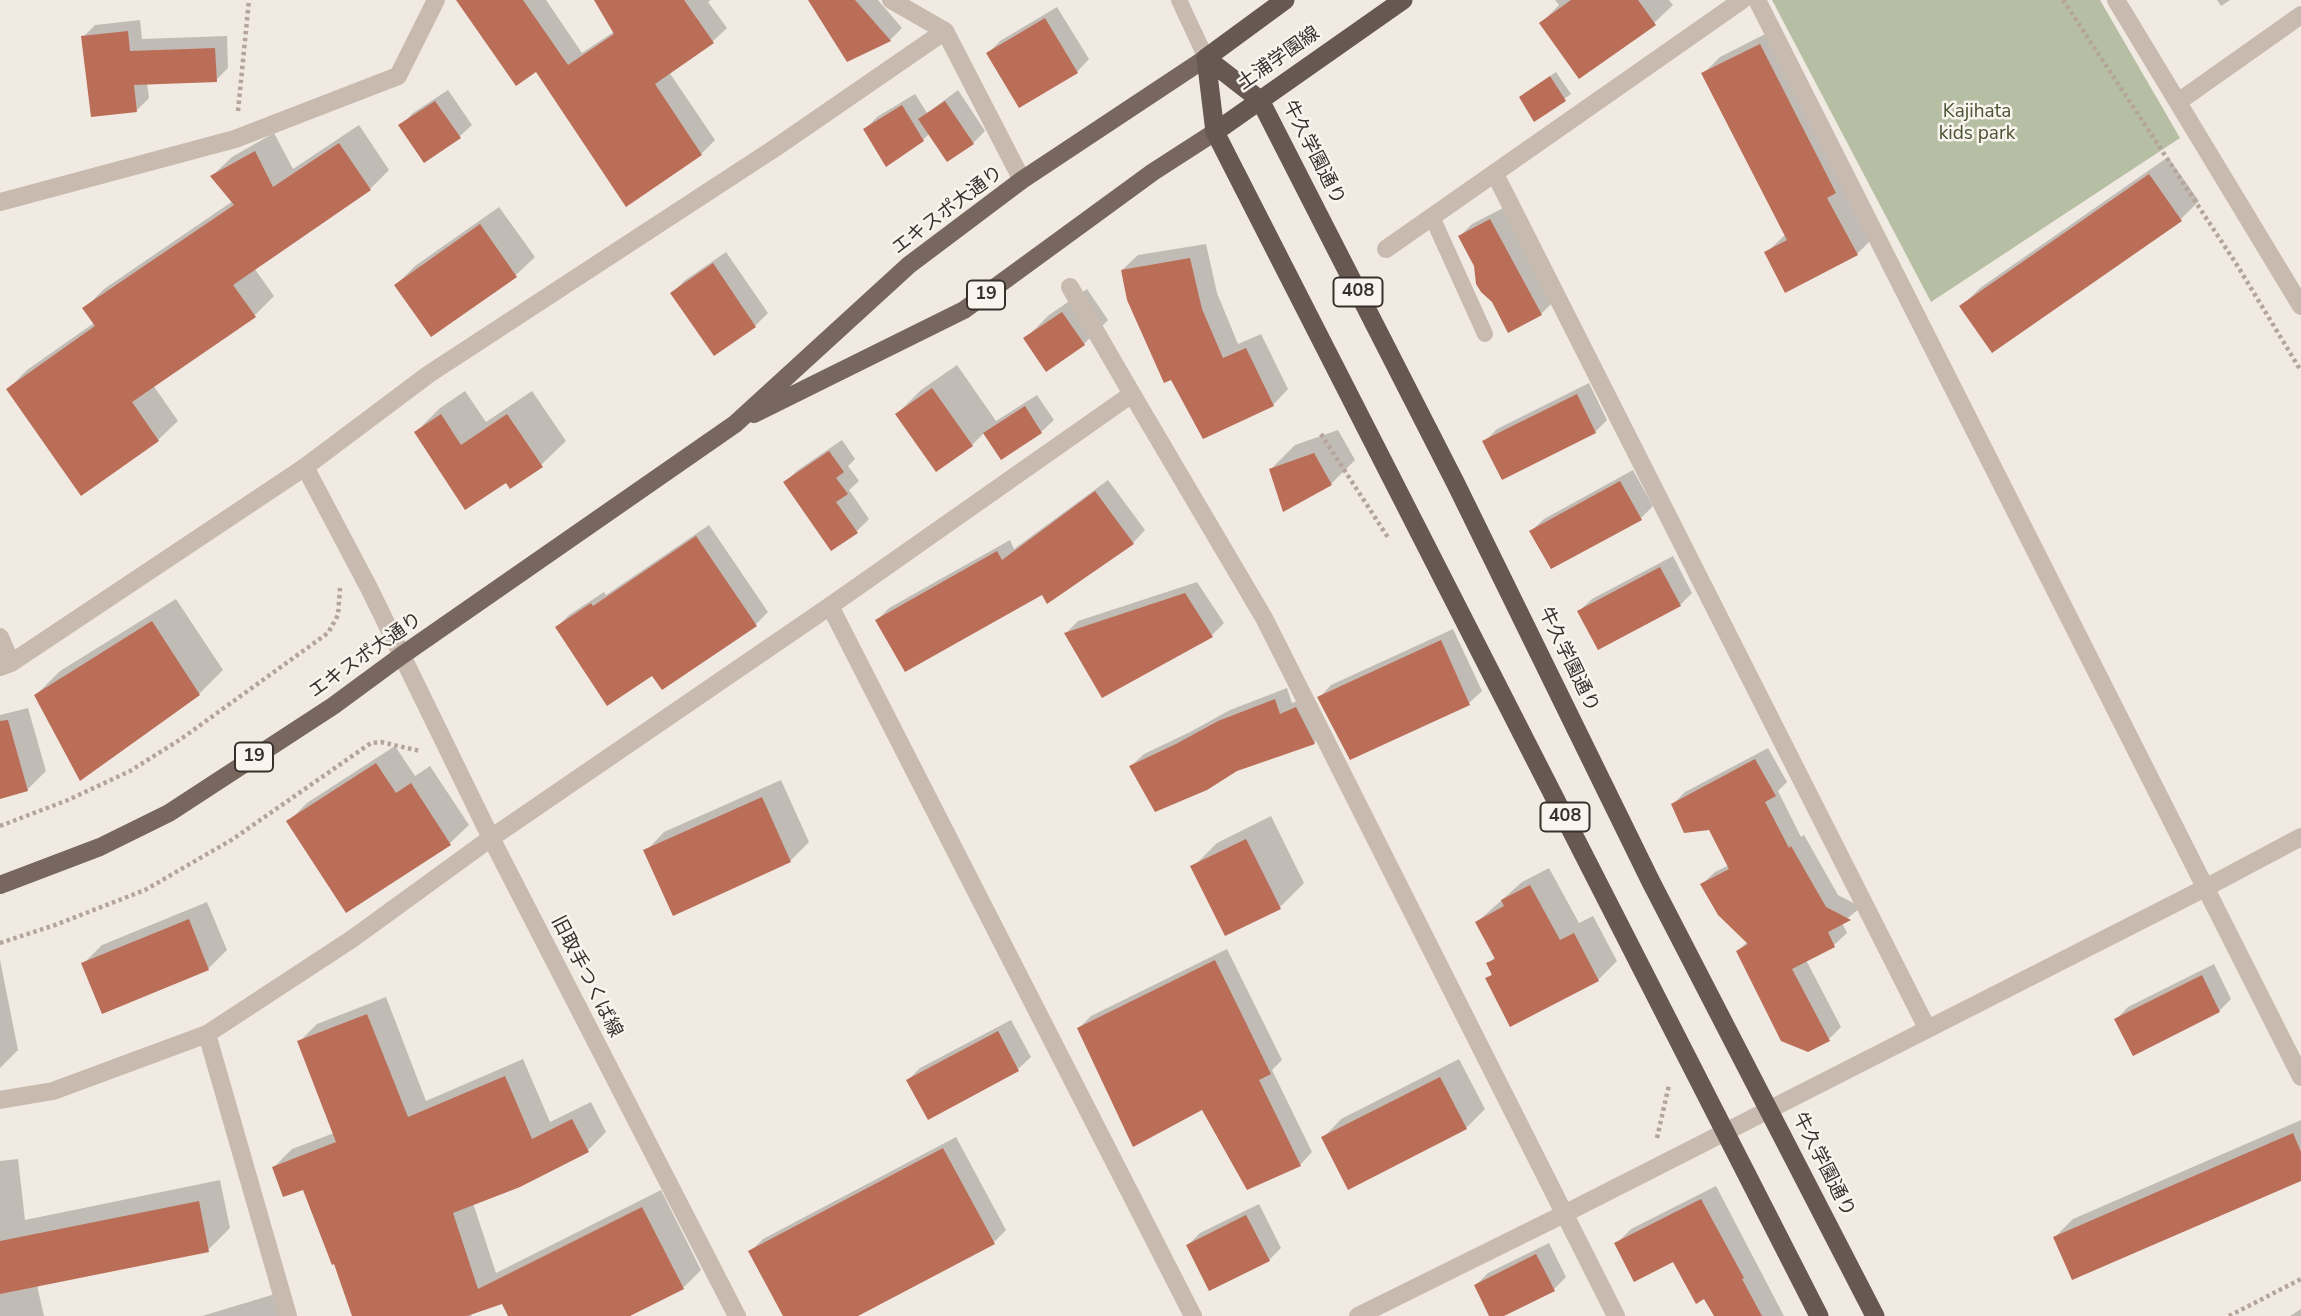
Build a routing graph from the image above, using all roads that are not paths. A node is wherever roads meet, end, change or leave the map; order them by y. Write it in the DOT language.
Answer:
graph roads {
  1 [pos="436,0"];
  2 [pos="891,0"];
  3 [pos="1179,0"];
  4 [pos="1285,0"];
  5 [pos="1404,0"];
  6 [pos="1742,0"];
  7 [pos="1757,0"];
  8 [pos="2116,0"];
  9 [pos="2301,15"];
  10 [pos="945,31"];
  11 [pos="1206,58"];
  12 [pos="1260,100"];
  13 [pos="2178,102"];
  14 [pos="1215,132"];
  15 [pos="1495,174"];
  16 [pos="1022,180"];
  17 [pos="0,202"];
  18 [pos="1432,217"];
  19 [pos="1386,249"];
  20 [pos="1070,287"];
  21 [pos="2301,306"];
  22 [pos="1485,334"];
  23 [pos="1132,394"];
  24 [pos="735,424"];
  25 [pos="305,467"];
  26 [pos="830,606"];
  27 [pos="0,637"];
  28 [pos="401,656"];
  29 [pos="5,665"];
  30 [pos="2301,837"];
  31 [pos="491,838"];
  32 [pos="0,885"];
  33 [pos="2207,887"];
  34 [pos="1927,1028"];
  35 [pos="207,1034"];
  36 [pos="2301,1077"];
  37 [pos="0,1100"];
  38 [pos="1769,1109"];
  39 [pos="1724,1131"];
  40 [pos="1564,1214"];
  41 [pos="288,1316"];
  42 [pos="737,1316"];
  43 [pos="1194,1316"];
  44 [pos="1358,1316"];
  45 [pos="1616,1316"];
  46 [pos="1819,1316"];
  47 [pos="1875,1316"];
  1 -- 17 [label="street"];
  2 -- 10 [label="street"];
  3 -- 11 [label="lane"];
  4 -- 11 [label="highway"];
  5 -- 12 [label="highway, 土浦学園線"];
  6 -- 15 [label="street"];
  7 -- 33 [label="street"];
  8 -- 13 [label="street"];
  9 -- 13 [label="street"];
  10 -- 16 [label="street"];
  10 -- 25 [label="street"];
  11 -- 12 [label="highway, 牛久学園通り / 408"];
  11 -- 14 [label="highway, 408"];
  11 -- 16 [label="main road, エキスポ大通り / 19"];
  12 -- 14 [label="highway, 土浦学園線"];
  12 -- 38 [label="highway, 牛久学園通り / 408"];
  13 -- 21 [label="street"];
  14 -- 24 [label="main road, エキスポ大通り / 19"];
  14 -- 39 [label="highway, 408"];
  15 -- 18 [label="street"];
  15 -- 34 [label="street"];
  16 -- 24 [label="main road, エキスポ大通り / 19"];
  18 -- 19 [label="street"];
  18 -- 22 [label="lane"];
  20 -- 23 [label="street"];
  23 -- 26 [label="street"];
  23 -- 40 [label="street"];
  24 -- 28 [label="main road, エキスポ大通り / 19"];
  25 -- 28 [label="street, 旧取手つくば線"];
  25 -- 29 [label="street"];
  26 -- 31 [label="street"];
  26 -- 43 [label="street"];
  27 -- 29 [label="street"];
  28 -- 31 [label="street, 旧取手つくば線"];
  28 -- 32 [label="main road, エキスポ大通り / 19"];
  30 -- 33 [label="street"];
  31 -- 35 [label="street"];
  31 -- 42 [label="street, 旧取手つくば線"];
  33 -- 34 [label="street"];
  33 -- 36 [label="street"];
  34 -- 38 [label="street"];
  35 -- 37 [label="street"];
  35 -- 41 [label="street"];
  38 -- 39 [label="street"];
  38 -- 47 [label="highway, 牛久学園通り / 408"];
  39 -- 40 [label="street"];
  39 -- 46 [label="highway, 408"];
  40 -- 44 [label="street"];
  40 -- 45 [label="street"];
}
